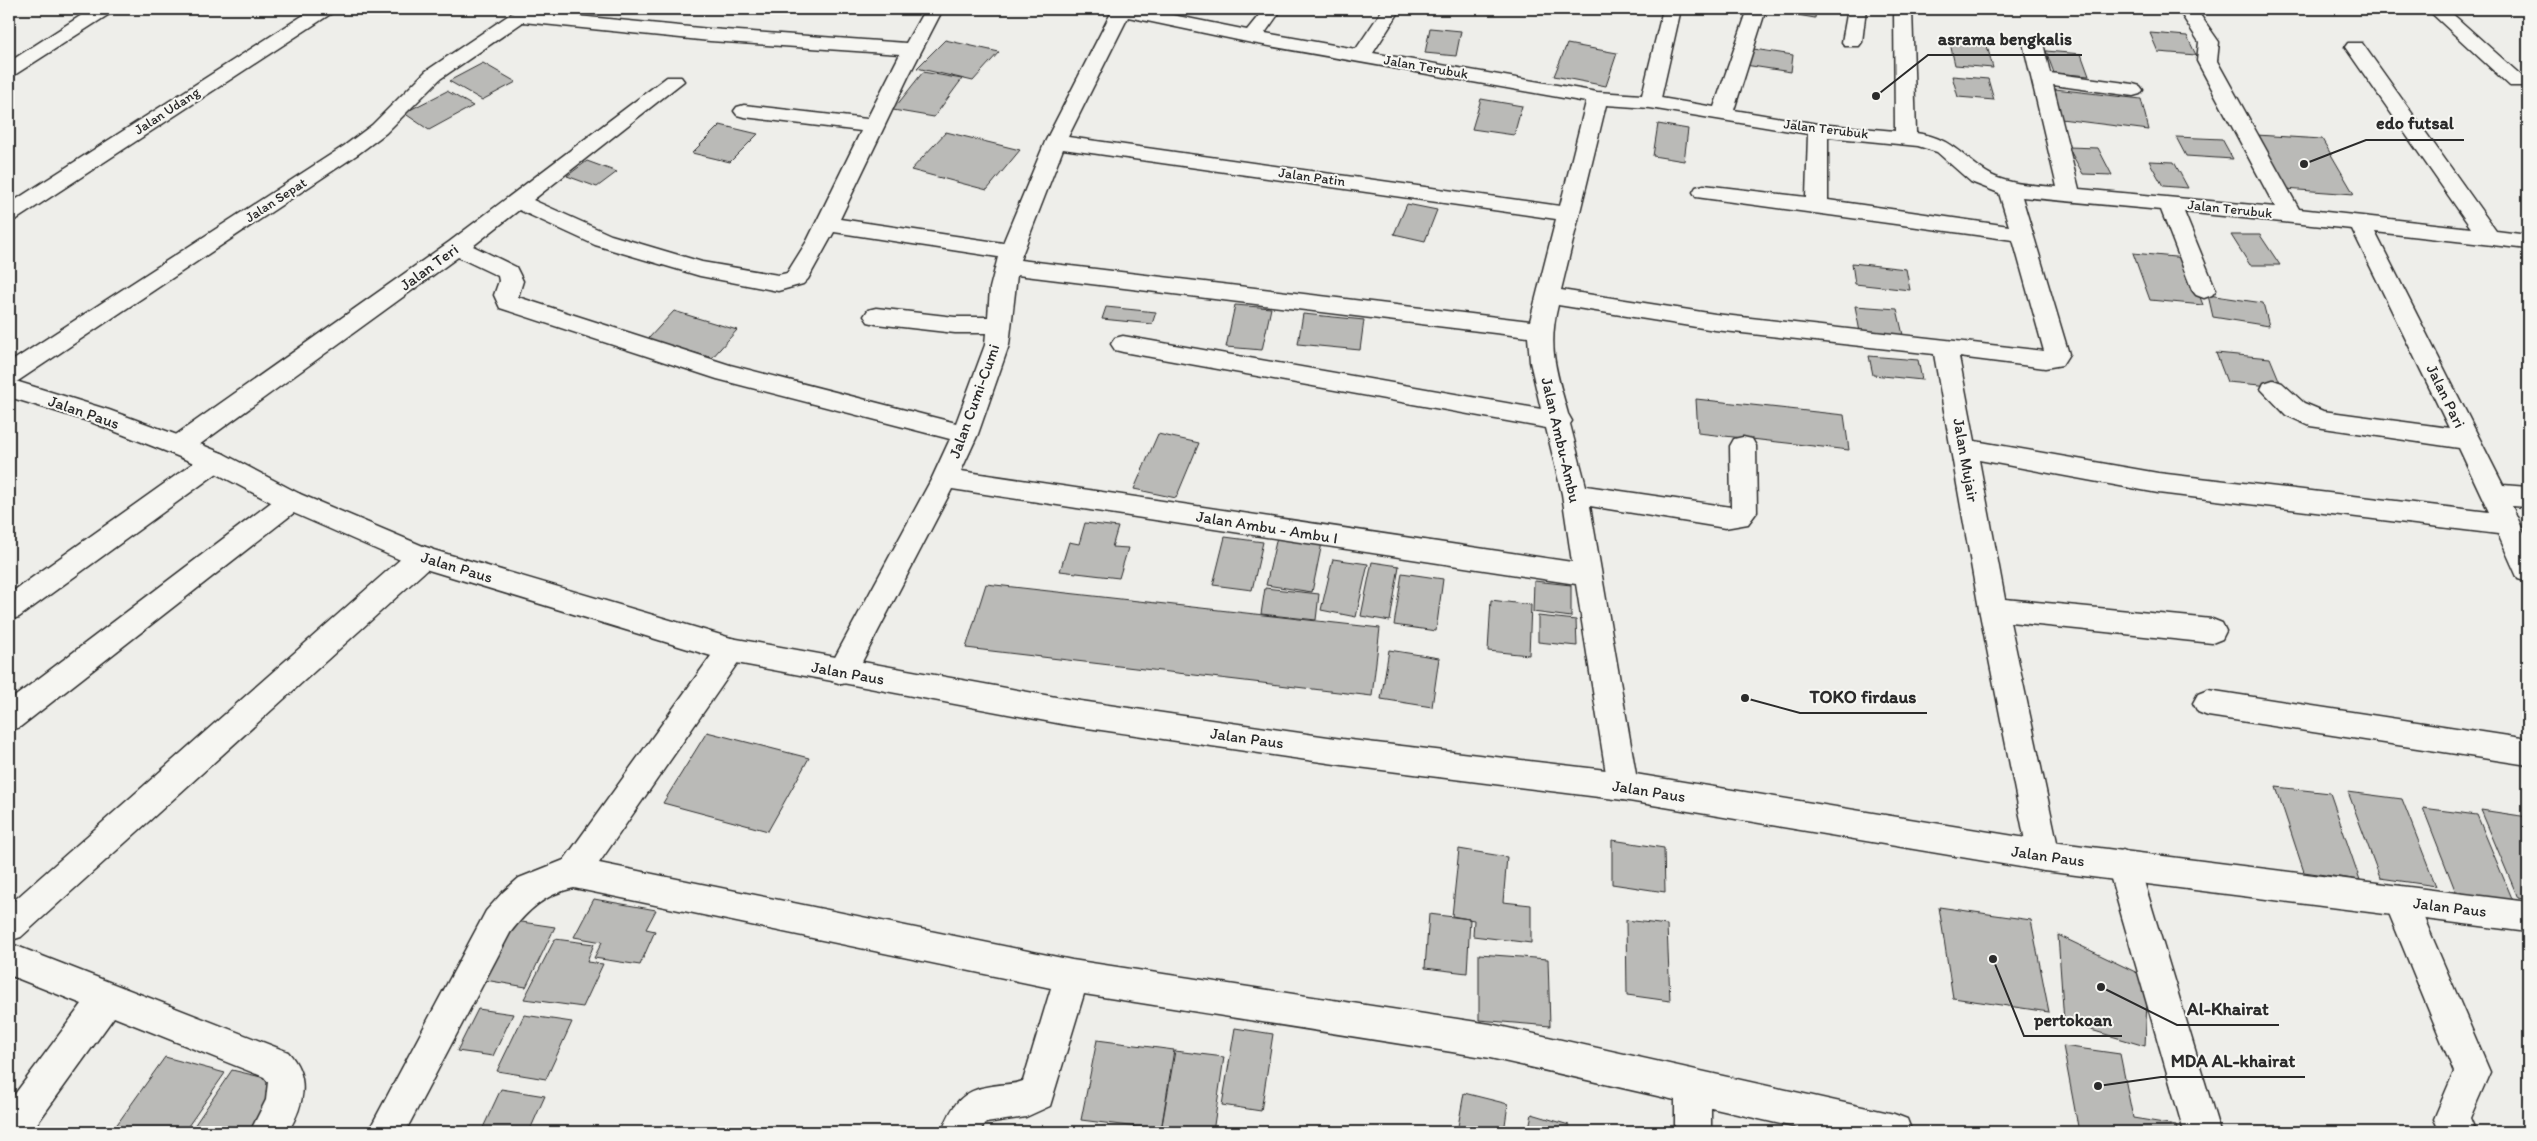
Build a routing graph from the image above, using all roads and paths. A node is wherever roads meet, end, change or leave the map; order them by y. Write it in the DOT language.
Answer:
graph roads {
  1 [pos="104,9"];
  2 [pos="325,9"];
  3 [pos="934,9"];
  4 [pos="1119,9"];
  5 [pos="1273,9"];
  6 [pos="1392,9"];
  7 [pos="1672,9"];
  8 [pos="1757,9"];
  9 [pos="1856,9"];
  10 [pos="1903,9"];
  11 [pos="2187,9"];
  12 [pos="2436,9"];
  13 [pos="525,12"];
  14 [pos="1252,37"];
  15 [pos="1852,42"];
  16 [pos="2033,44"];
  17 [pos="2355,47"];
  18 [pos="911,49"];
  19 [pos="1362,55"];
  20 [pos="9,70"];
  21 [pos="2042,78"];
  22 [pos="674,81"];
  23 [pos="2517,82"];
  24 [pos="2133,90"];
  25 [pos="1597,98"];
  26 [pos="1650,102"];
  27 [pos="744,111"];
  28 [pos="1722,114"];
  29 [pos="875,126"];
  30 [pos="1818,130"];
  31 [pos="1906,138"];
  32 [pos="1055,142"];
  33 [pos="2009,188"];
  34 [pos="1704,192"];
  35 [pos="2069,193"];
  36 [pos="518,202"];
  37 [pos="2169,203"];
  38 [pos="1817,205"];
  39 [pos="9,214"];
  40 [pos="1569,214"];
  41 [pos="2291,215"];
  42 [pos="2360,223"];
  43 [pos="829,224"];
  44 [pos="2024,235"];
  45 [pos="2489,238"];
  46 [pos="2528,242"];
  47 [pos="457,247"];
  48 [pos="1010,259"];
  49 [pos="2204,290"];
  50 [pos="1547,296"];
  51 [pos="876,316"];
  52 [pos="999,325"];
  53 [pos="1540,330"];
  54 [pos="1123,344"];
  55 [pos="1944,347"];
  56 [pos="9,375"];
  57 [pos="9,388"];
  58 [pos="2273,389"];
  59 [pos="1558,421"];
  60 [pos="965,434"];
  61 [pos="2467,440"];
  62 [pos="179,446"];
  63 [pos="1743,446"];
  64 [pos="1964,448"];
  65 [pos="215,461"];
  66 [pos="945,478"];
  67 [pos="1575,494"];
  68 [pos="2494,494"];
  69 [pos="2528,497"];
  70 [pos="292,501"];
  71 [pos="2508,525"];
  72 [pos="422,557"];
  73 [pos="2528,571"];
  74 [pos="1589,575"];
  75 [pos="9,609"];
  76 [pos="1993,609"];
  77 [pos="2212,631"];
  78 [pos="731,650"];
  79 [pos="842,672"];
  80 [pos="2208,703"];
  81 [pos="9,718"];
  82 [pos="2528,752"];
  83 [pos="1623,786"];
  84 [pos="2044,856"];
  85 [pos="2123,865"];
  86 [pos="574,873"];
  87 [pos="2400,901"];
  88 [pos="2528,918"];
  89 [pos="9,926"];
  90 [pos="9,959"];
  91 [pos="1072,976"];
  92 [pos="107,998"];
  93 [pos="1693,1087"];
  94 [pos="9,1132"];
  95 [pos="268,1132"];
  96 [pos="386,1132"];
  97 [pos="960,1132"];
  98 [pos="1693,1132"];
  99 [pos="1894,1132"];
  100 [pos="2202,1132"];
  101 [pos="2458,1132"];
  1 -- 20 [label="street"];
  2 -- 39 [label="street, Jalan Udang"];
  3 -- 18 [label="street"];
  4 -- 14 [label="street, Jalan Terubuk"];
  4 -- 32 [label="street, Jalan Cumi-Cumi"];
  5 -- 14 [label="street"];
  6 -- 19 [label="street"];
  7 -- 26 [label="street"];
  8 -- 28 [label="street"];
  9 -- 15 [label="street"];
  10 -- 31 [label="street"];
  11 -- 41 [label="street"];
  12 -- 23 [label="street"];
  13 -- 18 [label="street"];
  13 -- 56 [label="street, Jalan Sepat"];
  14 -- 19 [label="street, Jalan Terubuk"];
  16 -- 21 [label="street"];
  17 -- 45 [label="street"];
  18 -- 29 [label="street"];
  19 -- 25 [label="street, Jalan Terubuk"];
  21 -- 24 [label="street"];
  21 -- 35 [label="street"];
  22 -- 36 [label="street, Jalan Teri"];
  25 -- 26 [label="street, Jalan Terubuk"];
  25 -- 40 [label="street, Jalan Ambu-Ambu"];
  26 -- 28 [label="street, Jalan Terubuk"];
  27 -- 29 [label="street"];
  28 -- 30 [label="street, Jalan Terubuk"];
  29 -- 43 [label="street"];
  30 -- 31 [label="street, Jalan Terubuk"];
  30 -- 38 [label="street"];
  31 -- 33 [label="street, Jalan Terubuk"];
  32 -- 40 [label="street, Jalan Patin"];
  32 -- 48 [label="street, Jalan Cumi-Cumi"];
  33 -- 35 [label="street, Jalan Terubuk"];
  33 -- 44 [label="street"];
  34 -- 38 [label="street"];
  35 -- 37 [label="street, Jalan Terubuk"];
  36 -- 43 [label="street"];
  36 -- 47 [label="street, Jalan Teri"];
  37 -- 41 [label="street, Jalan Terubuk"];
  37 -- 49 [label="street"];
  38 -- 44 [label="street"];
  40 -- 50 [label="street, Jalan Ambu-Ambu"];
  41 -- 42 [label="street, Jalan Terubuk"];
  42 -- 45 [label="street, Jalan Terubuk"];
  42 -- 61 [label="street, Jalan Pari"];
  43 -- 48 [label="street"];
  44 -- 55 [label="street"];
  45 -- 46 [label="street, Jalan Terubuk"];
  47 -- 60 [label="street"];
  47 -- 62 [label="street, Jalan Teri"];
  48 -- 52 [label="street, Jalan Cumi-Cumi"];
  48 -- 53 [label="street"];
  50 -- 53 [label="street, Jalan Ambu-Ambu"];
  50 -- 55 [label="street"];
  51 -- 52 [label="street"];
  52 -- 60 [label="street, Jalan Cumi-Cumi"];
  53 -- 59 [label="street, Jalan Ambu-Ambu"];
  54 -- 59 [label="street"];
  55 -- 64 [label="street, Jalan Mujair"];
  57 -- 62 [label="street, Jalan Paus"];
  58 -- 61 [label="street"];
  59 -- 67 [label="street, Jalan Ambu-Ambu"];
  60 -- 66 [label="street, Jalan Cumi-Cumi"];
  61 -- 68 [label="street, Jalan Pari"];
  62 -- 65 [label="street, Jalan Paus"];
  63 -- 67 [label="street"];
  64 -- 71 [label="street"];
  64 -- 76 [label="street, Jalan Mujair"];
  65 -- 70 [label="street, Jalan Paus"];
  65 -- 75 [label="street"];
  66 -- 74 [label="street, Jalan Ambu - Ambu I"];
  66 -- 79 [label="street, Jalan Cumi-Cumi"];
  67 -- 74 [label="street, Jalan Ambu-Ambu"];
  68 -- 69 [label="street"];
  68 -- 71 [label="street, Jalan Pari"];
  70 -- 72 [label="street, Jalan Paus"];
  70 -- 81 [label="street"];
  71 -- 73 [label="street, Jalan Pari"];
  72 -- 78 [label="street, Jalan Paus"];
  72 -- 89 [label="street"];
  74 -- 83 [label="street, Jalan Ambu-Ambu"];
  76 -- 77 [label="street"];
  76 -- 84 [label="street, Jalan Mujair"];
  78 -- 79 [label="street, Jalan Paus"];
  78 -- 86 [label="street"];
  79 -- 83 [label="street, Jalan Paus"];
  80 -- 82 [label="street"];
  83 -- 84 [label="street, Jalan Paus"];
  84 -- 85 [label="street, Jalan Paus"];
  85 -- 87 [label="street, Jalan Paus"];
  85 -- 100 [label="street"];
  86 -- 91 [label="street"];
  86 -- 96 [label="street"];
  87 -- 88 [label="street, Jalan Paus"];
  87 -- 101 [label="street"];
  90 -- 92 [label="street"];
  91 -- 93 [label="street"];
  91 -- 97 [label="street"];
  92 -- 94 [label="street"];
  92 -- 95 [label="street"];
  93 -- 98 [label="street"];
  93 -- 99 [label="street"];
}
